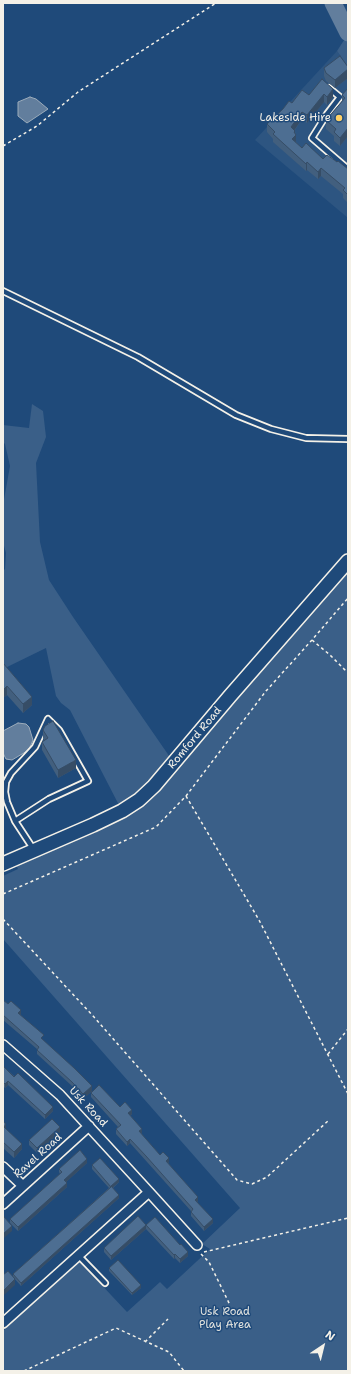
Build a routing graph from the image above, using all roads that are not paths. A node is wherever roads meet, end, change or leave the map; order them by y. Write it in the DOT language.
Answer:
graph roads {
  1 [pos="324,84"];
  2 [pos="348,169"];
  3 [pos="3,291"];
  4 [pos="348,439"];
  5 [pos="348,561"];
  6 [pos="15,821"];
  7 [pos="34,850"];
  8 [pos="3,864"];
  9 [pos="3,1045"];
  10 [pos="89,1126"];
  11 [pos="3,1167"];
  12 [pos="23,1186"];
  13 [pos="149,1192"];
  14 [pos="3,1204"];
  15 [pos="197,1244"];
  16 [pos="78,1255"];
  17 [pos="105,1284"];
  18 [pos="3,1323"];
  1 -- 2 [label="lane"];
  3 -- 4 [label="lane"];
  5 -- 7 [label="street, Romford Road"];
  6 -- 6 [label="lane"];
  6 -- 7 [label="lane"];
  7 -- 8 [label="street, Romford Road"];
  9 -- 10 [label="street, Usk Road"];
  10 -- 12 [label="street, Ravel Road"];
  10 -- 13 [label="street, Usk Road"];
  11 -- 12 [label="street"];
  12 -- 14 [label="street, Ravel Road"];
  13 -- 15 [label="street, Usk Road"];
  13 -- 16 [label="street"];
  16 -- 17 [label="lane"];
  16 -- 18 [label="street"];
}
